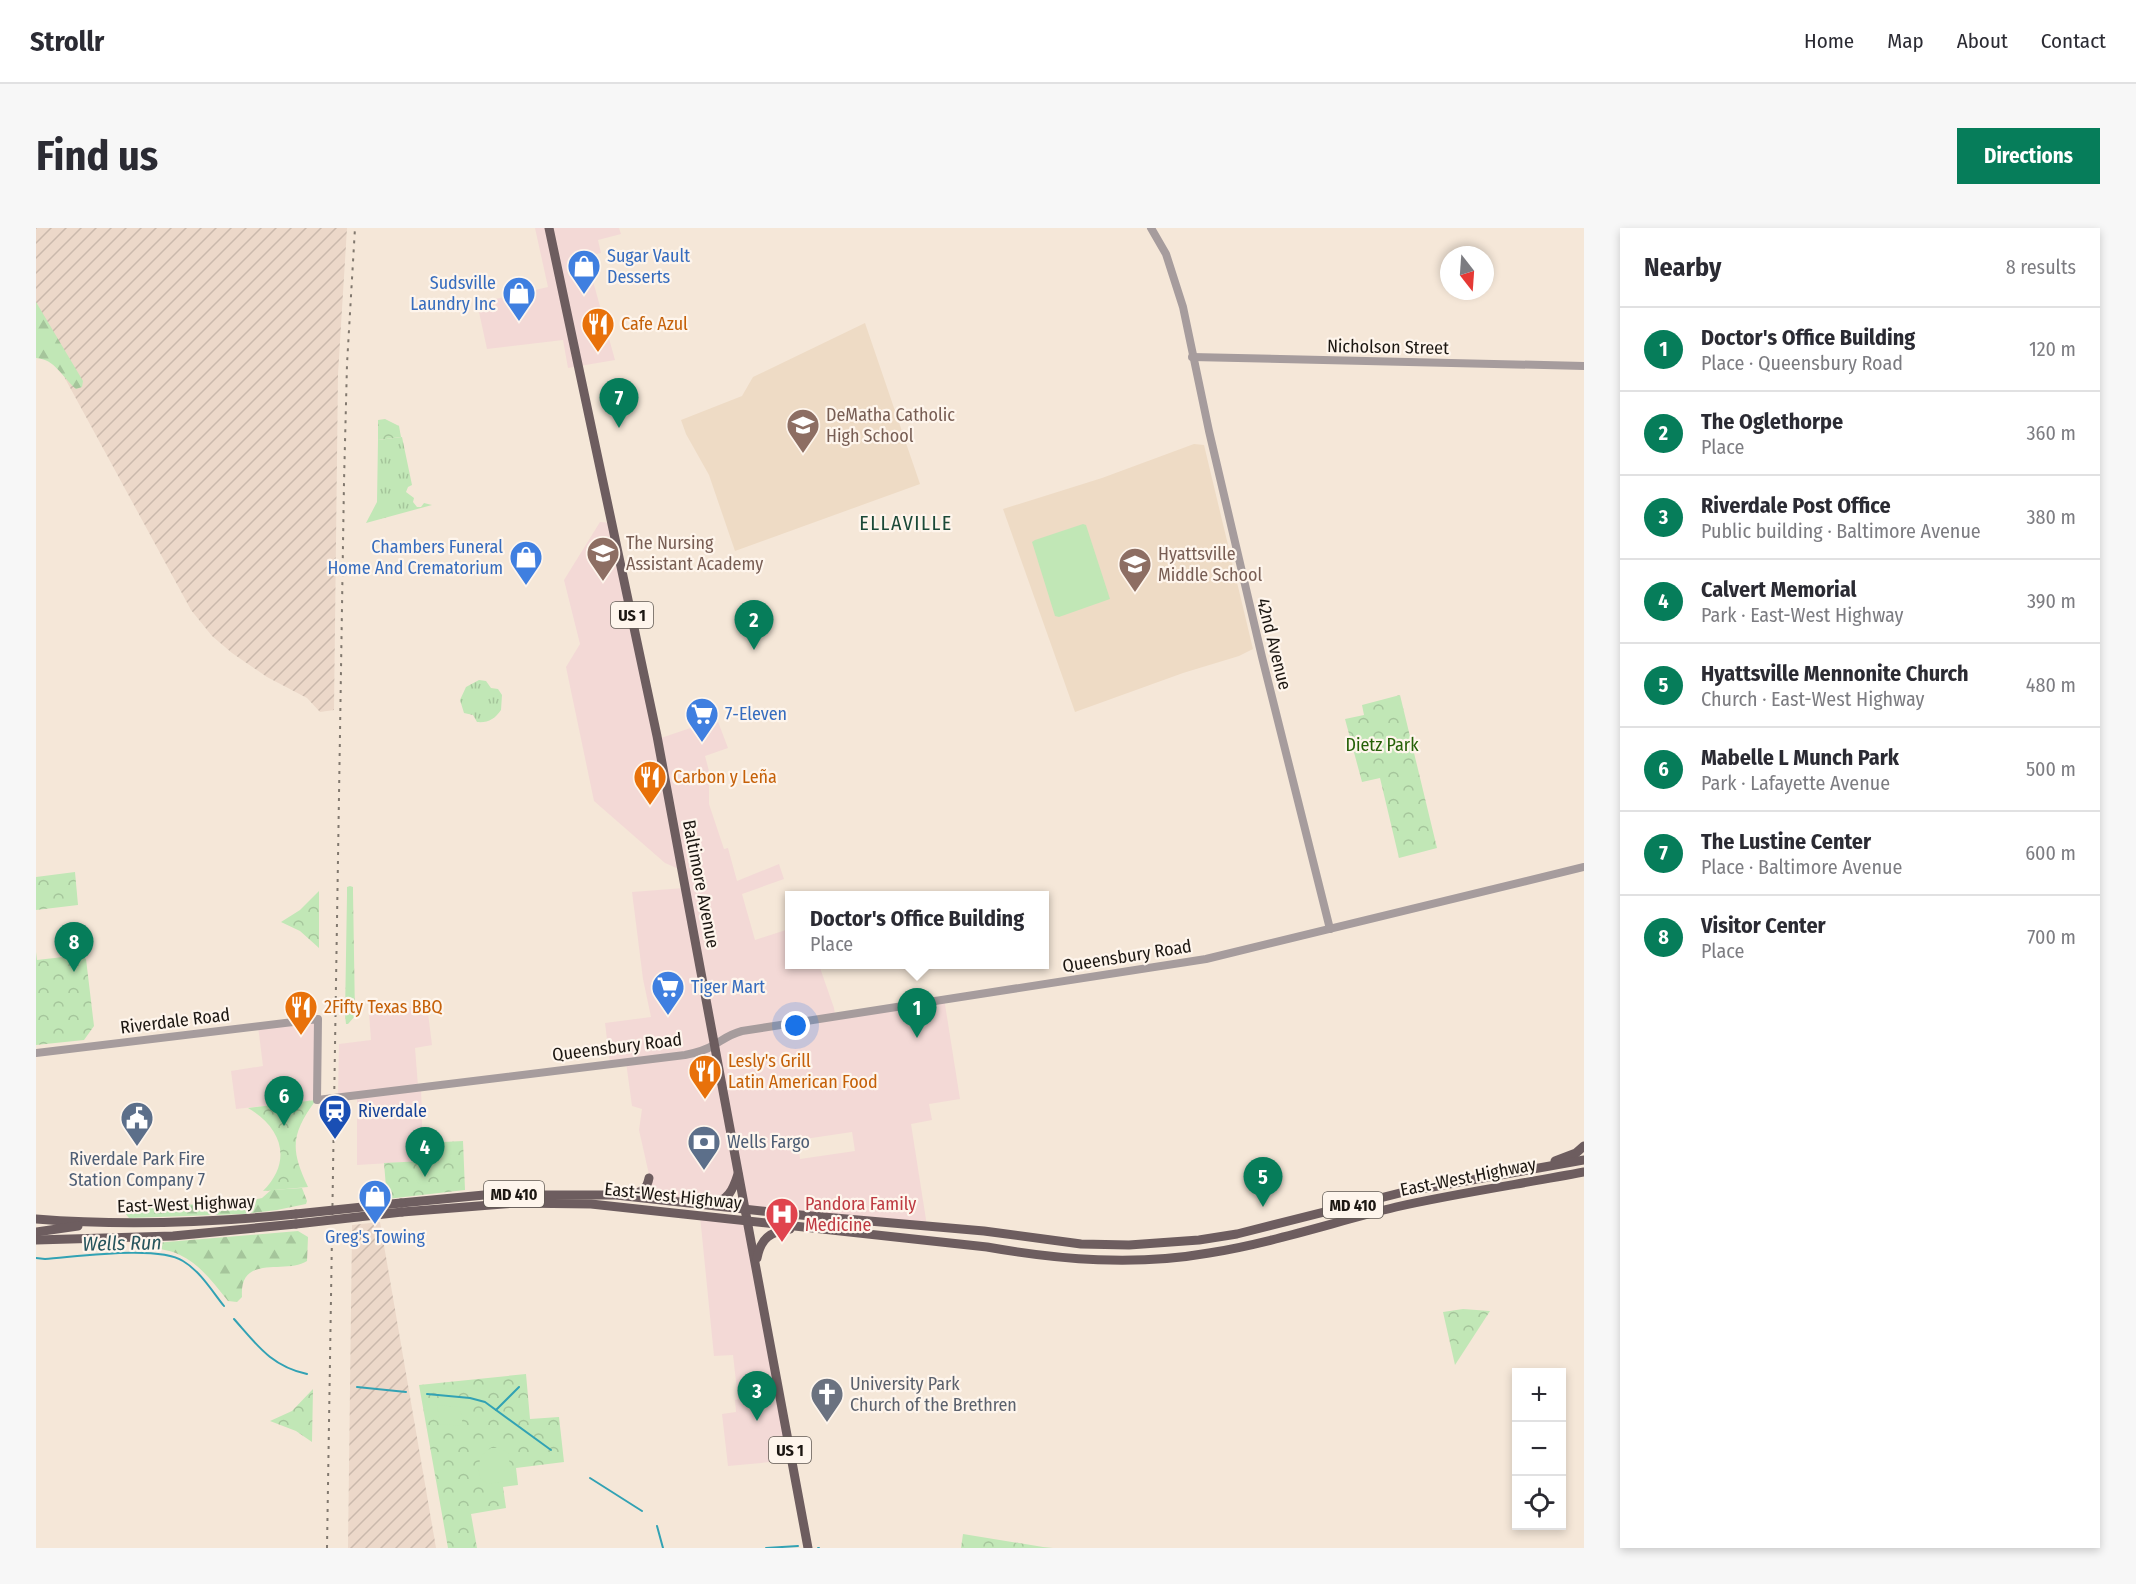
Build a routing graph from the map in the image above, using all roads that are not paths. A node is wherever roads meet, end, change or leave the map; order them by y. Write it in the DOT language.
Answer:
graph roads {
  1 [pos="549,228"];
  2 [pos="1151,228"];
  3 [pos="1192,357"];
  4 [pos="1584,366"];
  5 [pos="1584,867"];
  6 [pos="1330,929"];
  7 [pos="714,1045"];
  8 [pos="36,1053"];
  9 [pos="317,1100"];
  10 [pos="1584,1146"];
  11 [pos="1584,1160"];
  12 [pos="1518,1171"];
  13 [pos="1584,1172"];
  14 [pos="738,1173"];
  15 [pos="628,1196"];
  16 [pos="665,1200"];
  17 [pos="705,1204"];
  18 [pos="401,1208"];
  19 [pos="745,1210"];
  20 [pos="36,1219"];
  21 [pos="296,1219"];
  22 [pos="747,1221"];
  23 [pos="101,1222"];
  24 [pos="801,1227"];
  25 [pos="36,1232"];
  26 [pos="36,1240"];
  27 [pos="755,1263"];
  28 [pos="808,1548"];
  1 -- 7 [label="main road, Baltimore Avenue / US 1"];
  2 -- 3 [label="street, 42nd Avenue"];
  3 -- 4 [label="street, Nicholson Street"];
  3 -- 6 [label="street, 42nd Avenue"];
  5 -- 6 [label="street, Queensbury Road"];
  6 -- 7 [label="street, Queensbury Road"];
  7 -- 9 [label="street, Queensbury Road"];
  7 -- 14 [label="main road, Baltimore Avenue / US 1"];
  8 -- 9 [label="street, Riverdale Road"];
  10 -- 12 [label="main road"];
  11 -- 12 [label="main road, East-West Highway / MD 410"];
  12 -- 19 [label="main road, East-West Highway / MD 410"];
  13 -- 24 [label="main road, East-West Highway / MD 410"];
  14 -- 17 [label="main road"];
  14 -- 19 [label="main road, Baltimore Avenue / US 1"];
  15 -- 16 [label="main road, East-West Highway / MD 410"];
  15 -- 16 [label="main road"];
  15 -- 18 [label="main road, East-West Highway / MD 410"];
  16 -- 17 [label="main road, East-West Highway / MD 410"];
  17 -- 19 [label="main road, East-West Highway / MD 410"];
  18 -- 21 [label="main road, East-West Highway / MD 410, bridge"];
  18 -- 22 [label="main road, East-West Highway / MD 410"];
  19 -- 22 [label="main road, Baltimore Avenue / US 1"];
  20 -- 23 [label="main road, East-West Highway / MD 410"];
  21 -- 23 [label="main road, East-West Highway / MD 410"];
  21 -- 26 [label="main road, East-West Highway / MD 410"];
  22 -- 24 [label="main road, East-West Highway / MD 410"];
  22 -- 27 [label="main road, Baltimore Avenue / US 1"];
  23 -- 25 [label="main road"];
  24 -- 27 [label="main road"];
  27 -- 28 [label="main road, Baltimore Avenue / US 1"];
}
